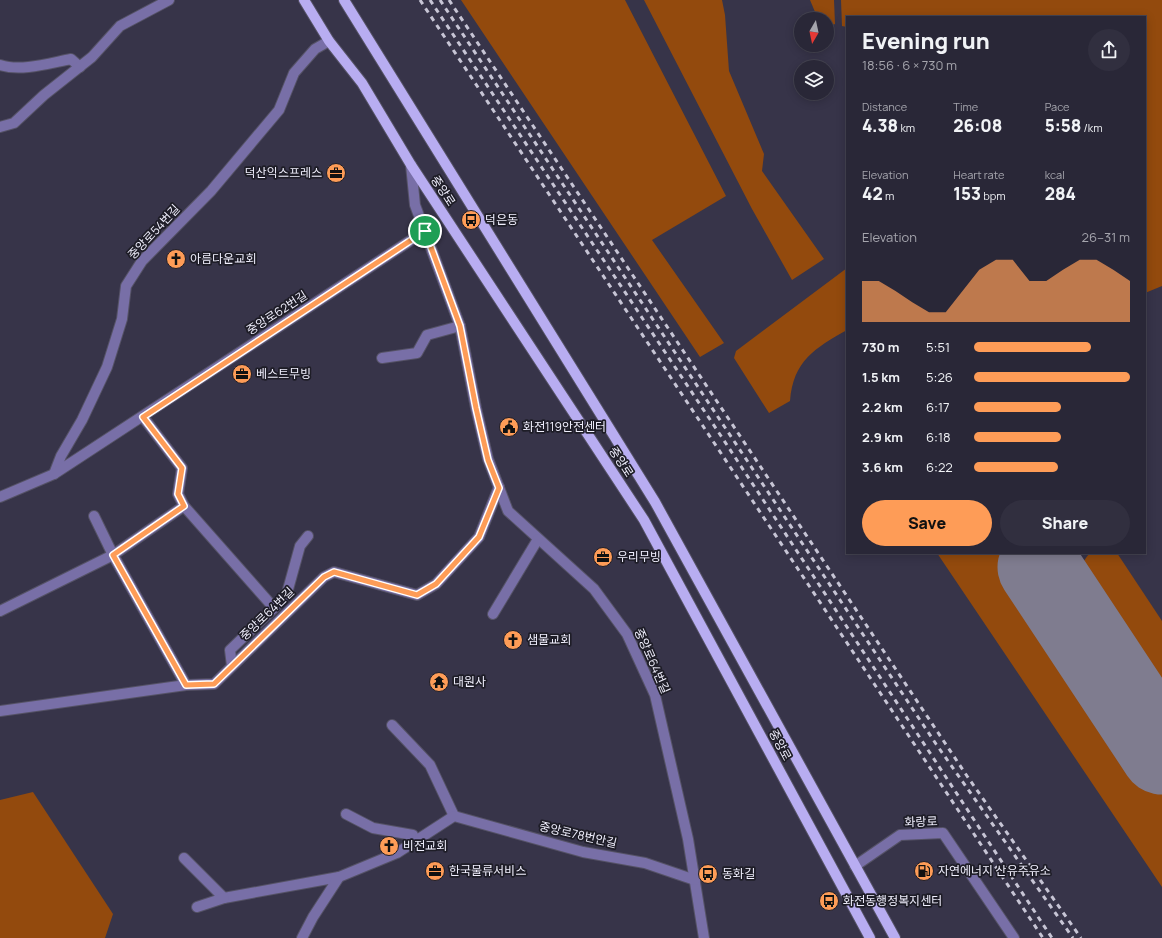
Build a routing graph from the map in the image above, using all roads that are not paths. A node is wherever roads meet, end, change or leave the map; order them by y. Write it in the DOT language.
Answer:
graph roads {
  1 [pos="169,0"];
  2 [pos="304,0"];
  3 [pos="344,0"];
  4 [pos="329,41"];
  5 [pos="0,65"];
  6 [pos="80,67"];
  7 [pos="0,127"];
  8 [pos="411,165"];
  9 [pos="425,231"];
  10 [pos="460,326"];
  11 [pos="382,358"];
  12 [pos="143,417"];
  13 [pos="54,474"];
  14 [pos="499,488"];
  15 [pos="0,497"];
  16 [pos="184,506"];
  17 [pos="94,516"];
  18 [pos="308,536"];
  19 [pos="538,539"];
  20 [pos="113,555"];
  21 [pos="274,608"];
  22 [pos="0,611"];
  23 [pos="493,614"];
  24 [pos="232,666"];
  25 [pos="186,685"];
  26 [pos="0,711"];
  27 [pos="392,725"];
  28 [pos="346,814"];
  29 [pos="454,816"];
  30 [pos="416,840"];
  31 [pos="184,858"];
  32 [pos="855,866"];
  33 [pos="339,877"];
  34 [pos="695,880"];
  35 [pos="224,898"];
  36 [pos="197,907"];
  37 [pos="302,938"];
  38 [pos="704,938"];
  39 [pos="870,938"];
  40 [pos="895,938"];
  41 [pos="1014,938"];
  1 -- 6 [label="street"];
  2 -- 4 [label="main road, 중앙로"];
  3 -- 32 [label="main road, 중앙로"];
  4 -- 8 [label="main road, 중앙로"];
  4 -- 13 [label="street, 중앙로54번길"];
  5 -- 6 [label="street"];
  6 -- 7 [label="street"];
  8 -- 9 [label="street, 중앙로64번길"];
  8 -- 39 [label="main road, 중앙로"];
  9 -- 10 [label="street, 중앙로64번길"];
  9 -- 12 [label="street, 중앙로62번길"];
  10 -- 11 [label="street"];
  10 -- 14 [label="street, 중앙로64번길"];
  12 -- 13 [label="street, 중앙로62번길"];
  12 -- 16 [label="street"];
  13 -- 15 [label="street, 중앙로62번길"];
  14 -- 19 [label="street, 중앙로64번길"];
  14 -- 24 [label="street, 중앙로64번길"];
  16 -- 20 [label="street"];
  16 -- 21 [label="street"];
  17 -- 20 [label="street"];
  18 -- 21 [label="street"];
  19 -- 23 [label="street"];
  19 -- 34 [label="street, 중앙로64번길"];
  20 -- 22 [label="street"];
  20 -- 25 [label="street"];
  21 -- 24 [label="street"];
  24 -- 25 [label="street, 중앙로64번길"];
  25 -- 26 [label="street, 중앙로64번길"];
  27 -- 29 [label="street"];
  28 -- 30 [label="street"];
  29 -- 30 [label="street"];
  29 -- 34 [label="street, 중앙로78번안길"];
  30 -- 33 [label="street"];
  31 -- 35 [label="street"];
  32 -- 40 [label="main road, 중앙로"];
  32 -- 41 [label="street, 화랑로"];
  33 -- 35 [label="street"];
  33 -- 37 [label="street"];
  34 -- 38 [label="street, 중앙로64번길"];
  35 -- 36 [label="street"];
}
